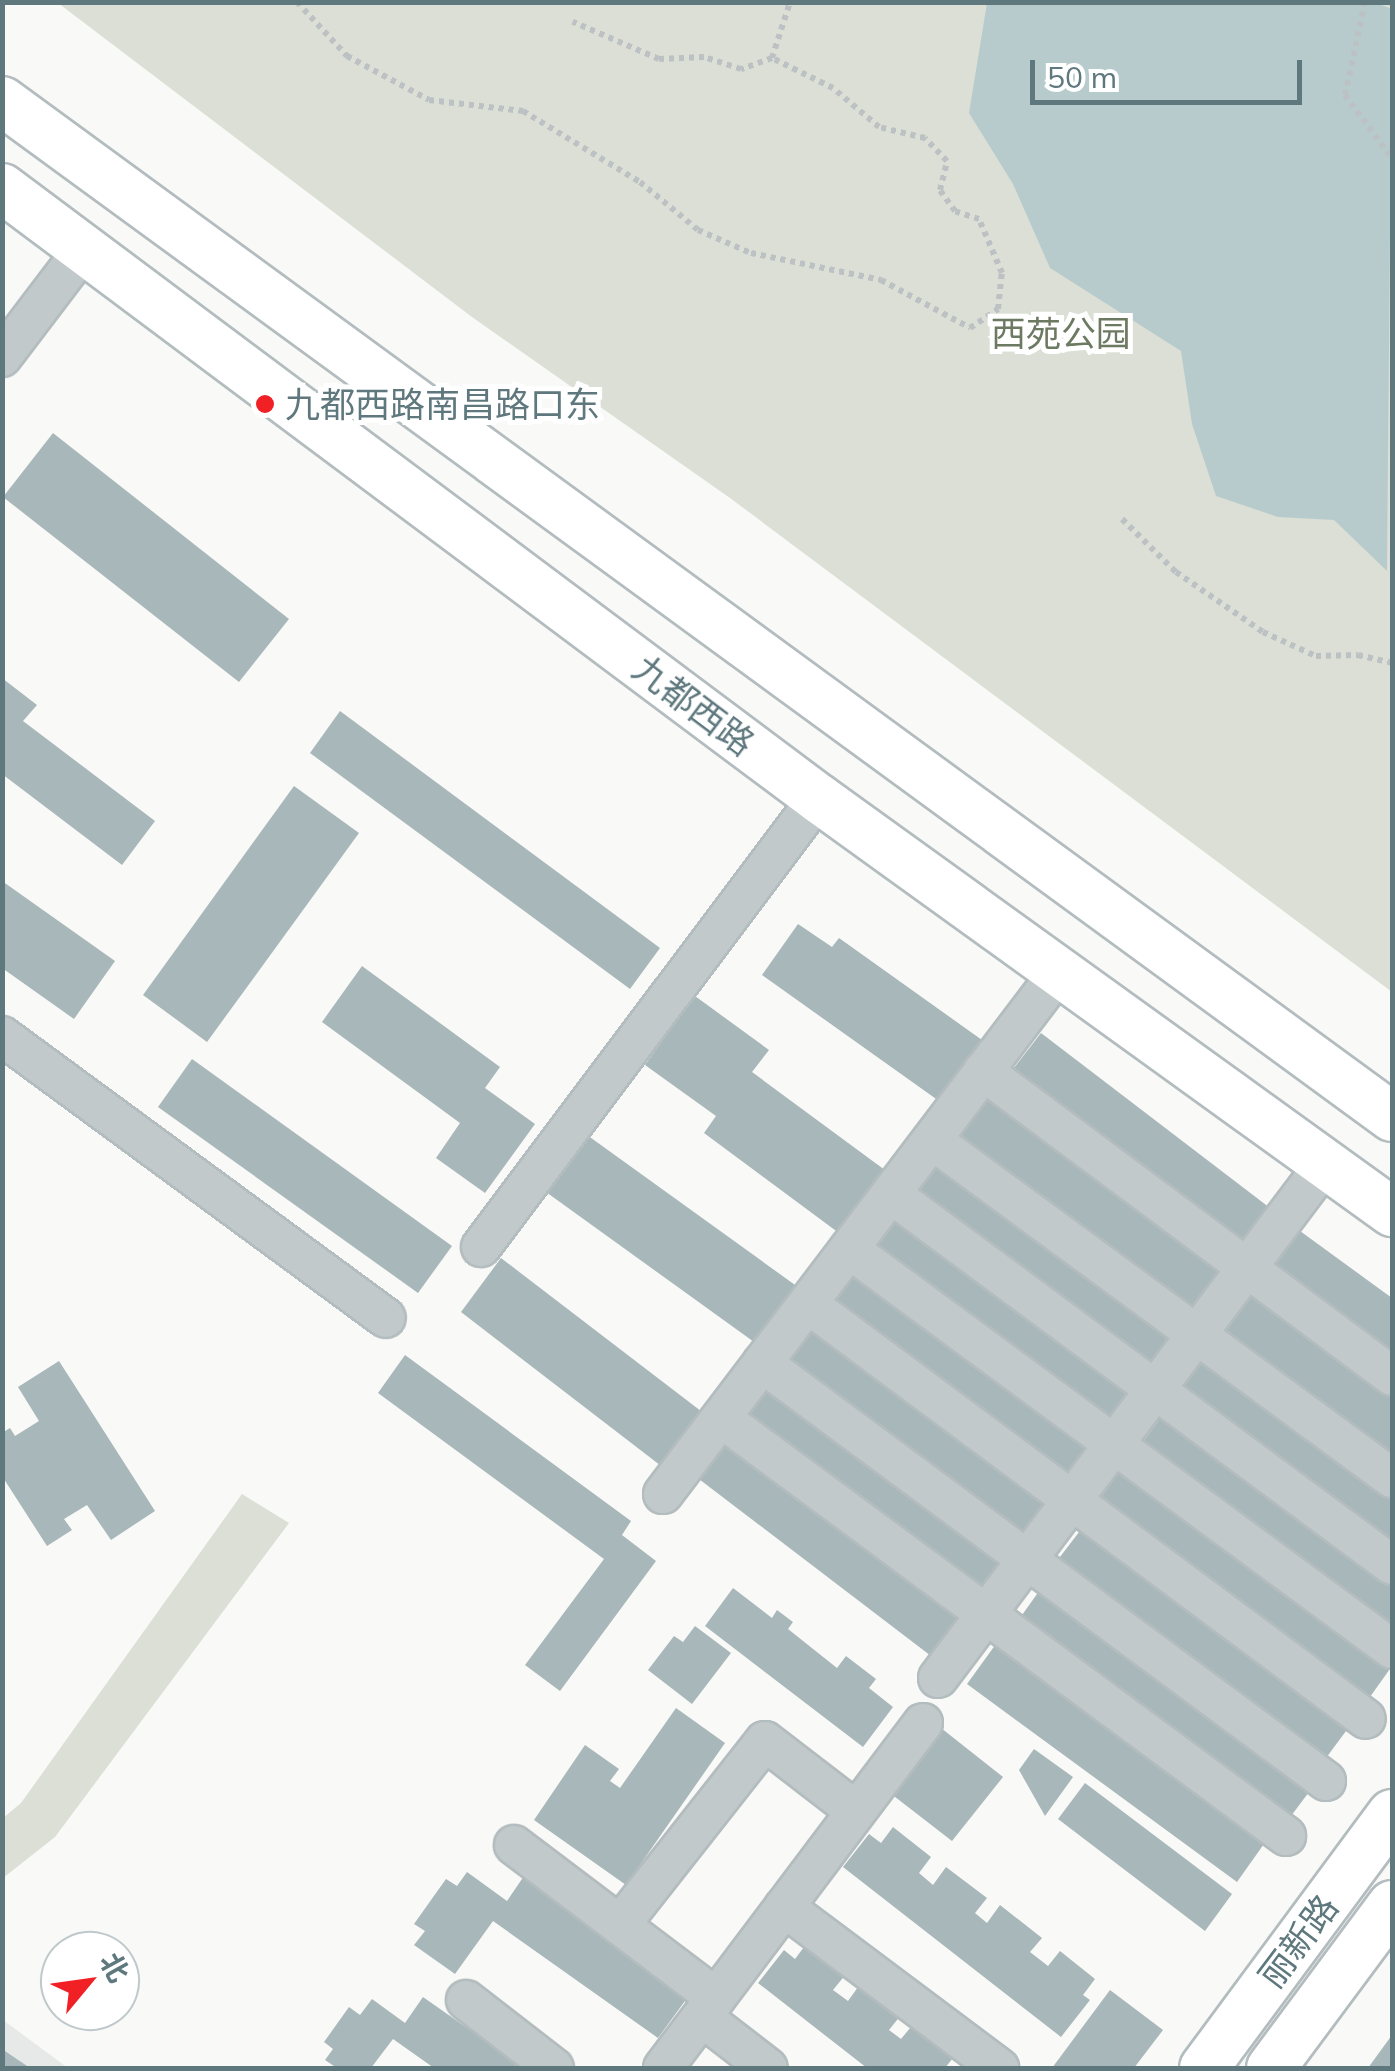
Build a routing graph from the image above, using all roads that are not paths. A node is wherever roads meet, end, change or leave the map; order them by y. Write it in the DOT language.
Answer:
graph roads {
  1 [pos="2,100"];
  2 [pos="2,188"];
  3 [pos="84,249"];
  4 [pos="2,357"];
  5 [pos="818,798"];
  6 [pos="1059,972"];
  7 [pos="2,1036"];
  8 [pos="983,1072"];
  9 [pos="1392,1117"];
  10 [pos="932,1140"];
  11 [pos="1325,1164"];
  12 [pos="891,1194"];
  13 [pos="1392,1212"];
  14 [pos="481,1247"];
  15 [pos="849,1249"];
  16 [pos="1247,1268"];
  17 [pos="808,1304"];
  18 [pos="386,1318"];
  19 [pos="1197,1335"];
  20 [pos="762,1364"];
  21 [pos="1392,1376"];
  22 [pos="1154,1391"];
  23 [pos="721,1418"];
  24 [pos="1114,1444"];
  25 [pos="1392,1478"];
  26 [pos="663,1494"];
  27 [pos="1071,1501"];
  28 [pos="1026,1562"];
  29 [pos="1392,1565"];
  30 [pos="986,1614"];
  31 [pos="1392,1649"];
  32 [pos="938,1678"];
  33 [pos="1366,1720"];
  34 [pos="923,1723"];
  35 [pos="1326,1781"];
  36 [pos="856,1811"];
  37 [pos="1392,1814"];
  38 [pos="1286,1836"];
  39 [pos="514,1845"];
  40 [pos="1392,1905"];
  41 [pos="784,1907"];
  42 [pos="620,1925"];
  43 [pos="466,2000"];
  44 [pos="709,2008"];
  45 [pos="554,2068"];
  46 [pos="663,2068"];
  47 [pos="768,2068"];
  48 [pos="999,2068"];
  49 [pos="1204,2068"];
  50 [pos="1271,2068"];
  1 -- 9 [label="main road"];
  2 -- 3 [label="main road, 九都西路"];
  3 -- 4 [label="street"];
  3 -- 5 [label="main road, 九都西路"];
  5 -- 6 [label="main road, 九都西路"];
  5 -- 14 [label="street"];
  6 -- 8 [label="street"];
  6 -- 11 [label="main road, 九都西路"];
  7 -- 18 [label="street"];
  8 -- 10 [label="street"];
  8 -- 16 [label="street"];
  10 -- 12 [label="street"];
  10 -- 19 [label="street"];
  11 -- 13 [label="main road, 九都西路"];
  11 -- 16 [label="street"];
  12 -- 15 [label="street"];
  12 -- 22 [label="street"];
  15 -- 17 [label="street"];
  15 -- 24 [label="street"];
  16 -- 19 [label="street"];
  16 -- 21 [label="street"];
  17 -- 20 [label="street"];
  17 -- 27 [label="street"];
  19 -- 22 [label="street"];
  19 -- 25 [label="street"];
  20 -- 23 [label="street"];
  20 -- 28 [label="street"];
  22 -- 24 [label="street"];
  22 -- 29 [label="street"];
  23 -- 26 [label="street"];
  23 -- 30 [label="street"];
  24 -- 27 [label="street"];
  24 -- 31 [label="street"];
  27 -- 28 [label="street"];
  27 -- 33 [label="street"];
  28 -- 30 [label="street"];
  28 -- 35 [label="street"];
  30 -- 32 [label="street"];
  30 -- 38 [label="street"];
  34 -- 36 [label="street"];
  36 -- 41 [label="street"];
  36 -- 42 [label="street"];
  37 -- 49 [label="main road, 丽新路"];
  39 -- 42 [label="street"];
  40 -- 50 [label="main road, 丽新路"];
  41 -- 44 [label="street"];
  41 -- 48 [label="street"];
  42 -- 44 [label="street"];
  43 -- 45 [label="street"];
  44 -- 46 [label="street"];
  44 -- 47 [label="street"];
}
